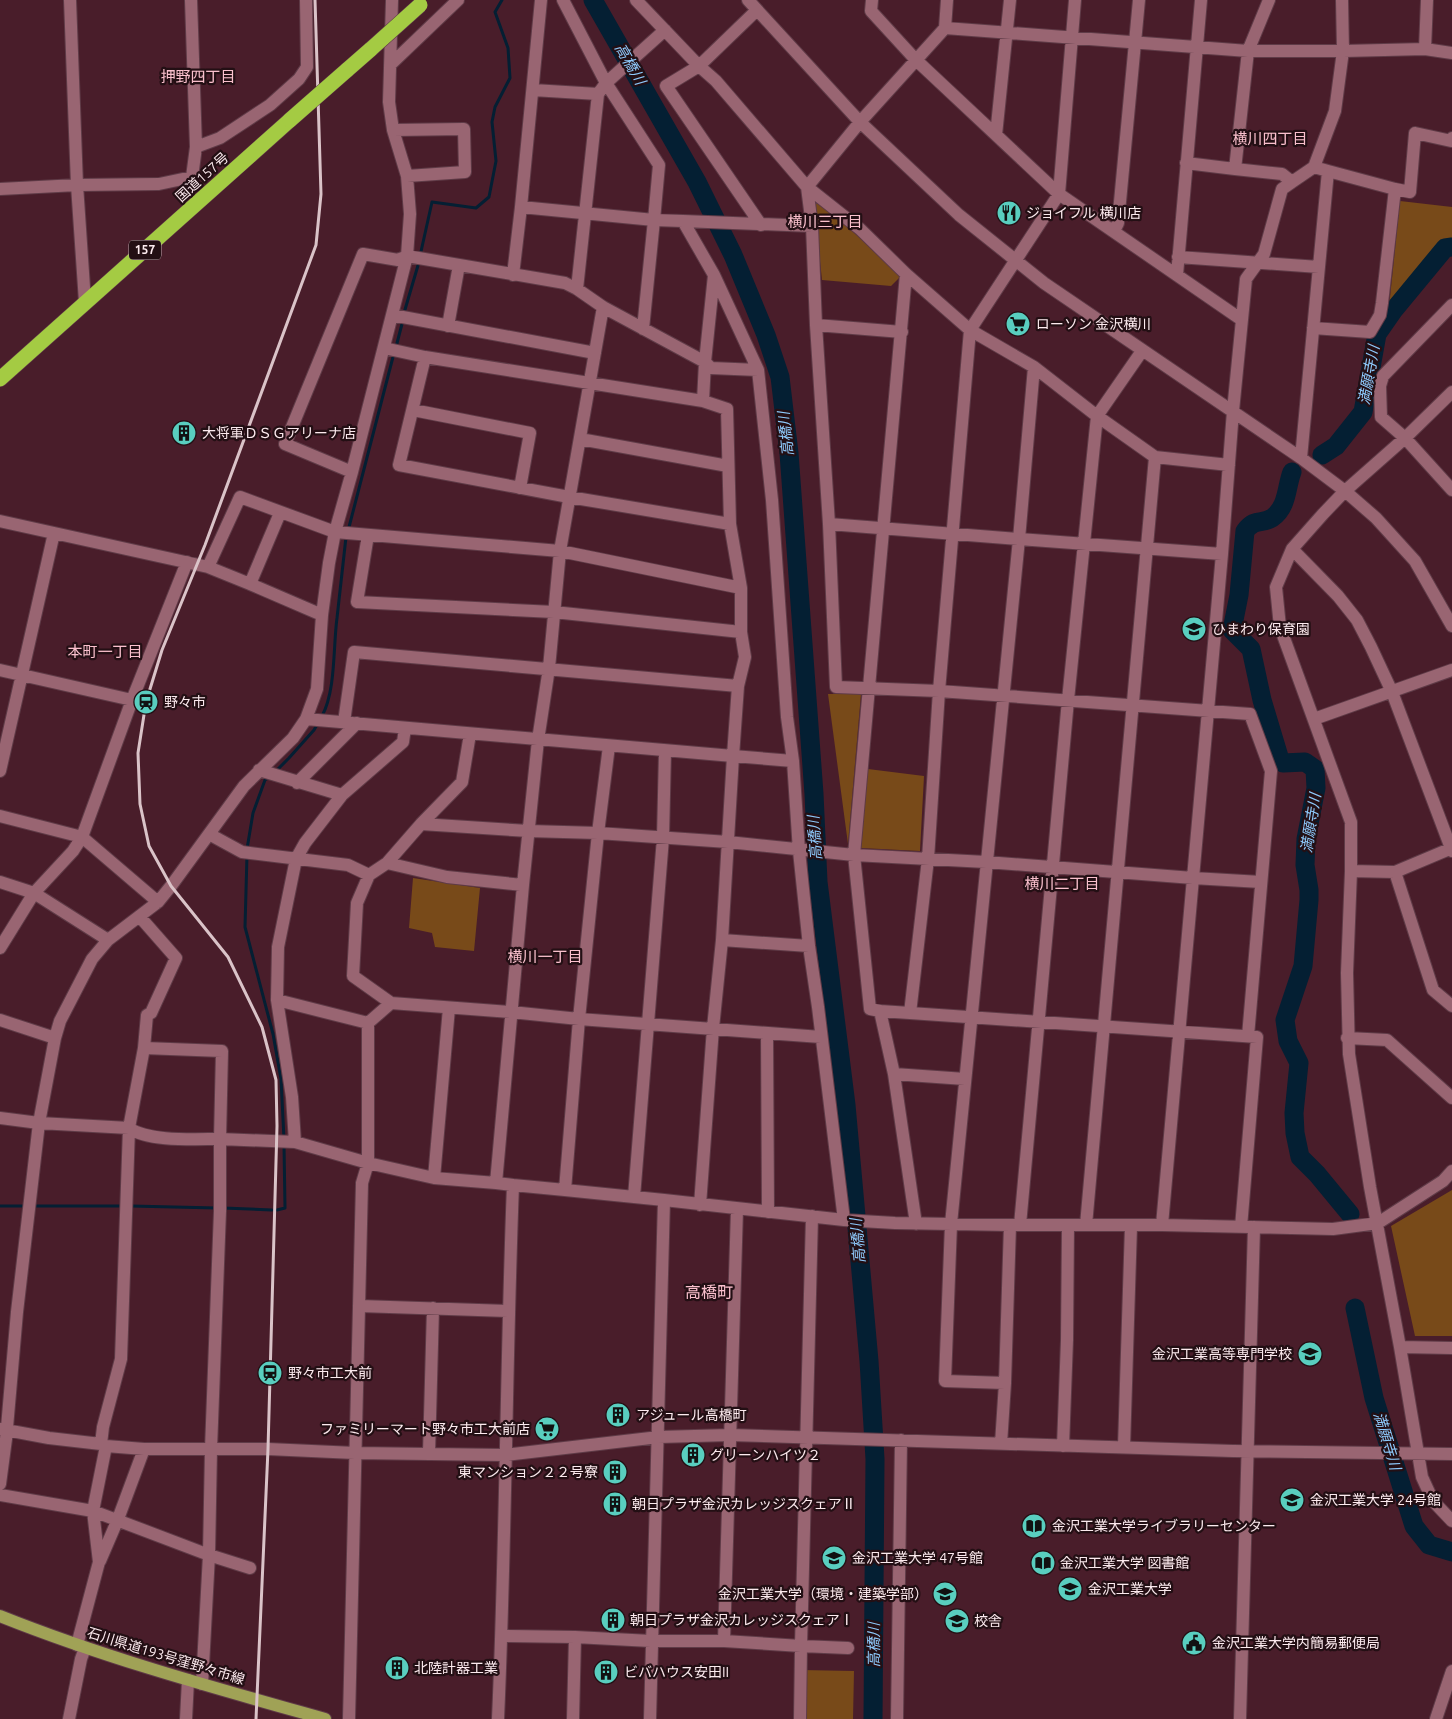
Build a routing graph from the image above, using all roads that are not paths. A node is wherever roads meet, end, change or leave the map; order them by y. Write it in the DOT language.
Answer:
graph roads {
  1 [pos="70,0"];
  2 [pos="191,0"];
  3 [pos="306,0"];
  4 [pos="392,0"];
  5 [pos="458,0"];
  6 [pos="541,0"];
  7 [pos="563,0"];
  8 [pos="636,0"];
  9 [pos="861,0"];
  10 [pos="947,0"];
  11 [pos="1010,0"];
  12 [pos="1076,0"];
  13 [pos="1139,0"];
  14 [pos="1201,0"];
  15 [pos="1269,0"];
  16 [pos="1342,0"];
  17 [pos="1427,0"];
  18 [pos="423,3"];
  19 [pos="752,5"];
  20 [pos="871,5"];
  21 [pos="945,28"];
  22 [pos="665,30"];
  23 [pos="1006,33"];
  24 [pos="1072,38"];
  25 [pos="1135,43"];
  26 [pos="1197,47"];
  27 [pos="1425,49"];
  28 [pos="1248,51"];
  29 [pos="1343,51"];
  30 [pos="1452,53"];
  31 [pos="915,59"];
  32 [pos="390,65"];
  33 [pos="699,66"];
  34 [pos="602,88"];
  35 [pos="533,90"];
  36 [pos="860,122"];
  37 [pos="393,130"];
  38 [pos="996,135"];
  39 [pos="1452,138"];
  40 [pos="196,147"];
  41 [pos="1186,163"];
  42 [pos="1314,167"];
  43 [pos="1235,169"];
  44 [pos="1328,171"];
  45 [pos="407,176"];
  46 [pos="1292,182"];
  47 [pos="77,185"];
  48 [pos="807,187"];
  49 [pos="1395,188"];
  50 [pos="0,189"];
  51 [pos="1059,194"];
  52 [pos="521,208"];
  53 [pos="585,213"];
  54 [pos="654,220"];
  55 [pos="685,222"];
  56 [pos="761,224"];
  57 [pos="812,226"];
  58 [pos="1114,231"];
  59 [pos="1178,256"];
  60 [pos="416,257"];
  61 [pos="1015,260"];
  62 [pos="1258,262"];
  63 [pos="458,265"];
  64 [pos="1319,267"];
  65 [pos="906,274"];
  66 [pos="513,275"];
  67 [pos="714,275"];
  68 [pos="1176,275"];
  69 [pos="577,289"];
  70 [pos="85,302"];
  71 [pos="1452,305"];
  72 [pos="603,307"];
  73 [pos="400,317"];
  74 [pos="1242,320"];
  75 [pos="816,325"];
  76 [pos="448,326"];
  77 [pos="1313,328"];
  78 [pos="643,329"];
  79 [pos="970,330"];
  80 [pos="902,332"];
  81 [pos="392,350"];
  82 [pos="1142,351"];
  83 [pos="595,353"];
  84 [pos="425,357"];
  85 [pos="705,362"];
  86 [pos="1034,367"];
  87 [pos="758,370"];
  88 [pos="0,379"];
  89 [pos="589,383"];
  90 [pos="1452,392"];
  91 [pos="703,401"];
  92 [pos="413,410"];
  93 [pos="1233,411"];
  94 [pos="1097,416"];
  95 [pos="1406,438"];
  96 [pos="580,439"];
  97 [pos="1155,457"];
  98 [pos="1301,458"];
  99 [pos="1230,465"];
  100 [pos="728,466"];
  101 [pos="352,472"];
  102 [pos="520,488"];
  103 [pos="1452,490"];
  104 [pos="1345,491"];
  105 [pos="570,497"];
  106 [pos="280,513"];
  107 [pos="0,521"];
  108 [pos="730,524"];
  109 [pos="829,524"];
  110 [pos="884,528"];
  111 [pos="54,533"];
  112 [pos="343,533"];
  113 [pos="952,533"];
  114 [pos="368,535"];
  115 [pos="1019,538"];
  116 [pos="1084,544"];
  117 [pos="1148,548"];
  118 [pos="1292,549"];
  119 [pos="560,551"];
  120 [pos="1222,554"];
  121 [pos="187,562"];
  122 [pos="208,566"];
  123 [pos="250,584"];
  124 [pos="741,588"];
  125 [pos="554,612"];
  126 [pos="322,614"];
  127 [pos="1452,626"];
  128 [pos="741,632"];
  129 [pos="549,668"];
  130 [pos="0,670"];
  131 [pos="1452,670"];
  132 [pos="22,675"];
  133 [pos="738,686"];
  134 [pos="869,688"];
  135 [pos="939,691"];
  136 [pos="1392,692"];
  137 [pos="1003,696"];
  138 [pos="132,700"];
  139 [pos="1068,700"];
  140 [pos="1133,706"];
  141 [pos="1208,710"];
  142 [pos="1314,719"];
  143 [pos="315,720"];
  144 [pos="350,723"];
  145 [pos="405,728"];
  146 [pos="470,734"];
  147 [pos="538,740"];
  148 [pos="609,746"];
  149 [pos="665,751"];
  150 [pos="733,756"];
  151 [pos="793,762"];
  152 [pos="0,771"];
  153 [pos="261,771"];
  154 [pos="297,783"];
  155 [pos="342,795"];
  156 [pos="0,816"];
  157 [pos="420,824"];
  158 [pos="529,831"];
  159 [pos="598,833"];
  160 [pos="209,834"];
  161 [pos="82,837"];
  162 [pos="663,838"];
  163 [pos="728,842"];
  164 [pos="1452,849"];
  165 [pos="799,851"];
  166 [pos="849,855"];
  167 [pos="296,858"];
  168 [pos="928,859"];
  169 [pos="986,862"];
  170 [pos="387,863"];
  171 [pos="1053,868"];
  172 [pos="1352,871"];
  173 [pos="1395,872"];
  174 [pos="1118,873"];
  175 [pos="369,875"];
  176 [pos="1192,878"];
  177 [pos="0,882"];
  178 [pos="1261,882"];
  179 [pos="523,885"];
  180 [pos="34,894"];
  181 [pos="158,902"];
  182 [pos="140,917"];
  183 [pos="108,940"];
  184 [pos="722,940"];
  185 [pos="809,946"];
  186 [pos="0,948"];
  187 [pos="278,1000"];
  188 [pos="391,1003"];
  189 [pos="1452,1006"];
  190 [pos="449,1008"];
  191 [pos="880,1011"];
  192 [pos="511,1012"];
  193 [pos="910,1013"];
  194 [pos="971,1018"];
  195 [pos="580,1019"];
  196 [pos="0,1020"];
  197 [pos="1039,1022"];
  198 [pos="368,1023"];
  199 [pos="647,1024"];
  200 [pos="1104,1026"];
  201 [pos="713,1028"];
  202 [pos="1178,1032"];
  203 [pos="767,1033"];
  204 [pos="1248,1036"];
  205 [pos="821,1037"];
  206 [pos="55,1038"];
  207 [pos="1347,1038"];
  208 [pos="144,1048"];
  209 [pos="894,1074"];
  210 [pos="965,1079"];
  211 [pos="1452,1098"];
  212 [pos="0,1118"];
  213 [pos="39,1123"];
  214 [pos="128,1128"];
  215 [pos="220,1139"];
  216 [pos="288,1142"];
  217 [pos="368,1163"];
  218 [pos="1452,1171"];
  219 [pos="434,1178"];
  220 [pos="496,1183"];
  221 [pos="513,1186"];
  222 [pos="566,1190"];
  223 [pos="634,1197"];
  224 [pos="664,1200"];
  225 [pos="700,1205"];
  226 [pos="737,1209"];
  227 [pos="768,1212"];
  228 [pos="812,1216"];
  229 [pos="844,1220"];
  230 [pos="916,1224"];
  231 [pos="951,1224"];
  232 [pos="1378,1224"];
  233 [pos="1015,1225"];
  234 [pos="1068,1225"];
  235 [pos="1086,1225"];
  236 [pos="1162,1225"];
  237 [pos="1131,1226"];
  238 [pos="1247,1227"];
  239 [pos="360,1306"];
  240 [pos="433,1308"];
  241 [pos="508,1311"];
  242 [pos="1400,1347"];
  243 [pos="1452,1348"];
  244 [pos="1005,1383"];
  245 [pos="3,1430"];
  246 [pos="730,1436"];
  247 [pos="659,1437"];
  248 [pos="806,1438"];
  249 [pos="901,1440"];
  250 [pos="1002,1444"];
  251 [pos="104,1445"];
  252 [pos="1063,1446"];
  253 [pos="1124,1447"];
  254 [pos="211,1448"];
  255 [pos="144,1449"];
  256 [pos="1247,1452"];
  257 [pos="355,1453"];
  258 [pos="429,1453"];
  259 [pos="1418,1453"];
  260 [pos="1452,1454"];
  261 [pos="504,1455"];
  262 [pos="0,1484"];
  263 [pos="0,1495"];
  264 [pos="93,1511"];
  265 [pos="118,1519"];
  266 [pos="1452,1521"];
  267 [pos="209,1555"];
  268 [pos="99,1562"];
  269 [pos="250,1568"];
  270 [pos="0,1616"];
  271 [pos="502,1636"];
  272 [pos="575,1637"];
  273 [pos="651,1640"];
  274 [pos="724,1641"];
  275 [pos="801,1646"];
  276 [pos="81,1647"];
  277 [pos="848,1648"];
  278 [pos="1452,1669"];
  279 [pos="188,1680"];
  280 [pos="202,1684"];
  281 [pos="69,1719"];
  282 [pos="186,1719"];
  283 [pos="325,1719"];
  284 [pos="349,1719"];
  285 [pos="498,1719"];
  286 [pos="573,1719"];
  287 [pos="650,1719"];
  288 [pos="800,1719"];
  289 [pos="897,1719"];
  290 [pos="1240,1719"];
  291 [pos="1436,1719"];
  1 -- 47 [label="street"];
  2 -- 40 [label="street"];
  3 -- 40 [label="street"];
  4 -- 32 [label="street"];
  5 -- 32 [label="street"];
  6 -- 35 [label="street"];
  7 -- 34 [label="street"];
  8 -- 22 [label="street"];
  9 -- 20 [label="street"];
  10 -- 21 [label="street"];
  11 -- 23 [label="street"];
  12 -- 24 [label="street"];
  13 -- 25 [label="street"];
  14 -- 26 [label="street"];
  15 -- 28 [label="street"];
  16 -- 29 [label="street"];
  17 -- 27 [label="street"];
  18 -- 70 [label="highway, 国道157号 / 157, bridge"];
  19 -- 33 [label="street"];
  19 -- 36 [label="street"];
  20 -- 31 [label="street"];
  21 -- 23 [label="street"];
  21 -- 31 [label="street"];
  22 -- 33 [label="street"];
  22 -- 34 [label="street"];
  23 -- 24 [label="street"];
  23 -- 38 [label="street"];
  24 -- 25 [label="street"];
  24 -- 51 [label="street"];
  25 -- 26 [label="street"];
  25 -- 58 [label="street"];
  26 -- 28 [label="street"];
  26 -- 41 [label="street"];
  27 -- 29 [label="street"];
  27 -- 30 [label="street"];
  28 -- 29 [label="street"];
  28 -- 43 [label="street"];
  29 -- 42 [label="street"];
  31 -- 36 [label="street"];
  31 -- 38 [label="street"];
  32 -- 37 [label="street"];
  33 -- 48 [label="street"];
  33 -- 56 [label="street"];
  34 -- 35 [label="street"];
  34 -- 53 [label="street"];
  34 -- 54 [label="street"];
  35 -- 52 [label="street"];
  36 -- 48 [label="street"];
  36 -- 61 [label="street"];
  37 -- 45 [label="street"];
  37 -- 45 [label="street"];
  38 -- 51 [label="street"];
  39 -- 49 [label="street"];
  40 -- 47 [label="street"];
  41 -- 43 [label="street"];
  41 -- 59 [label="street"];
  42 -- 44 [label="street"];
  42 -- 46 [label="street"];
  43 -- 46 [label="street"];
  44 -- 49 [label="street"];
  44 -- 64 [label="street"];
  45 -- 60 [label="street"];
  46 -- 62 [label="street"];
  47 -- 50 [label="street"];
  47 -- 70 [label="street"];
  48 -- 57 [label="street"];
  48 -- 65 [label="street"];
  49 -- 77 [label="street"];
  51 -- 58 [label="street"];
  51 -- 61 [label="street"];
  52 -- 53 [label="street"];
  52 -- 66 [label="street"];
  53 -- 54 [label="street"];
  53 -- 69 [label="street"];
  54 -- 55 [label="street"];
  54 -- 78 [label="street"];
  55 -- 56 [label="street"];
  55 -- 67 [label="street"];
  56 -- 57 [label="street"];
  57 -- 75 [label="street"];
  58 -- 68 [label="street"];
  59 -- 62 [label="street"];
  59 -- 68 [label="street"];
  60 -- 63 [label="street"];
  60 -- 73 [label="street"];
  60 -- 101 [label="street"];
  61 -- 79 [label="street"];
  61 -- 82 [label="street"];
  62 -- 64 [label="street"];
  62 -- 74 [label="street"];
  63 -- 66 [label="street"];
  63 -- 76 [label="street"];
  64 -- 77 [label="street"];
  65 -- 79 [label="street"];
  65 -- 80 [label="street"];
  66 -- 69 [label="street"];
  67 -- 85 [label="street"];
  67 -- 87 [label="street"];
  68 -- 74 [label="street"];
  69 -- 72 [label="street"];
  70 -- 88 [label="highway, 国道157号 / 157"];
  71 -- 95 [label="street"];
  72 -- 78 [label="street"];
  72 -- 83 [label="street"];
  73 -- 76 [label="street"];
  73 -- 81 [label="street"];
  74 -- 93 [label="street"];
  75 -- 80 [label="street"];
  75 -- 109 [label="street"];
  76 -- 83 [label="street"];
  77 -- 98 [label="street"];
  78 -- 85 [label="street"];
  79 -- 86 [label="street"];
  79 -- 113 [label="street"];
  80 -- 110 [label="street"];
  81 -- 84 [label="street"];
  81 -- 101 [label="street"];
  82 -- 93 [label="street"];
  82 -- 94 [label="street"];
  83 -- 89 [label="street"];
  84 -- 89 [label="street"];
  84 -- 92 [label="street"];
  85 -- 87 [label="street"];
  85 -- 91 [label="street"];
  86 -- 94 [label="street"];
  86 -- 115 [label="street"];
  87 -- 151 [label="street"];
  89 -- 91 [label="street"];
  89 -- 96 [label="street"];
  90 -- 95 [label="street"];
  91 -- 100 [label="street"];
  92 -- 102 [label="street"];
  92 -- 102 [label="street"];
  93 -- 98 [label="street"];
  93 -- 99 [label="street"];
  94 -- 97 [label="street"];
  94 -- 116 [label="street"];
  95 -- 103 [label="street"];
  95 -- 104 [label="street"];
  96 -- 100 [label="street"];
  96 -- 105 [label="street"];
  97 -- 99 [label="street"];
  97 -- 117 [label="street"];
  98 -- 104 [label="street"];
  99 -- 120 [label="street"];
  100 -- 108 [label="street"];
  101 -- 112 [label="street"];
  102 -- 105 [label="street"];
  104 -- 118 [label="street"];
  104 -- 127 [label="street"];
  105 -- 108 [label="street"];
  105 -- 119 [label="street"];
  106 -- 112 [label="street"];
  106 -- 122 [label="street"];
  106 -- 123 [label="street"];
  107 -- 111 [label="street"];
  108 -- 124 [label="street"];
  109 -- 110 [label="street"];
  109 -- 134 [label="street"];
  110 -- 113 [label="street"];
  110 -- 134 [label="street"];
  111 -- 121 [label="street"];
  111 -- 132 [label="street"];
  112 -- 114 [label="street"];
  112 -- 126 [label="street"];
  113 -- 115 [label="street"];
  113 -- 135 [label="street"];
  114 -- 119 [label="street"];
  114 -- 125 [label="street"];
  115 -- 116 [label="street"];
  115 -- 137 [label="street"];
  116 -- 117 [label="street"];
  116 -- 139 [label="street"];
  117 -- 120 [label="street"];
  117 -- 140 [label="street"];
  118 -- 136 [label="street"];
  118 -- 142 [label="street"];
  119 -- 124 [label="street"];
  119 -- 125 [label="street"];
  120 -- 141 [label="street"];
  121 -- 122 [label="street"];
  121 -- 138 [label="street"];
  122 -- 123 [label="street"];
  123 -- 126 [label="street"];
  124 -- 128 [label="street"];
  125 -- 128 [label="street"];
  125 -- 129 [label="street"];
  126 -- 143 [label="street"];
  128 -- 133 [label="street"];
  129 -- 133 [label="street"];
  129 -- 144 [label="street"];
  129 -- 147 [label="street"];
  130 -- 132 [label="street"];
  131 -- 136 [label="street"];
  132 -- 138 [label="street"];
  132 -- 152 [label="street"];
  133 -- 150 [label="street"];
  134 -- 135 [label="street"];
  134 -- 166 [label="street"];
  135 -- 137 [label="street"];
  135 -- 168 [label="street"];
  136 -- 142 [label="street"];
  136 -- 164 [label="street"];
  137 -- 139 [label="street"];
  137 -- 169 [label="street"];
  138 -- 161 [label="street"];
  139 -- 140 [label="street"];
  139 -- 171 [label="street"];
  140 -- 141 [label="street"];
  140 -- 174 [label="street"];
  141 -- 176 [label="street"];
  141 -- 178 [label="street"];
  142 -- 172 [label="street"];
  143 -- 144 [label="street"];
  143 -- 153 [label="street"];
  144 -- 145 [label="street"];
  144 -- 154 [label="street"];
  145 -- 146 [label="street"];
  145 -- 155 [label="street"];
  146 -- 147 [label="street"];
  146 -- 157 [label="street"];
  147 -- 148 [label="street"];
  147 -- 158 [label="street"];
  148 -- 149 [label="street"];
  148 -- 159 [label="street"];
  149 -- 150 [label="street"];
  149 -- 162 [label="street"];
  150 -- 151 [label="street"];
  150 -- 163 [label="street"];
  151 -- 165 [label="street"];
  153 -- 154 [label="street"];
  153 -- 160 [label="street"];
  154 -- 155 [label="street"];
  155 -- 167 [label="street"];
  156 -- 161 [label="street"];
  157 -- 158 [label="street"];
  157 -- 170 [label="street"];
  158 -- 159 [label="street"];
  158 -- 179 [label="street"];
  159 -- 162 [label="street"];
  159 -- 195 [label="street"];
  160 -- 167 [label="street"];
  160 -- 181 [label="street"];
  161 -- 180 [label="street"];
  161 -- 181 [label="street"];
  162 -- 163 [label="street"];
  162 -- 199 [label="street"];
  163 -- 165 [label="street"];
  163 -- 184 [label="street"];
  164 -- 173 [label="street"];
  165 -- 166 [label="street"];
  165 -- 185 [label="street"];
  166 -- 168 [label="street"];
  166 -- 191 [label="street"];
  167 -- 175 [label="street"];
  167 -- 187 [label="street"];
  168 -- 169 [label="street"];
  168 -- 193 [label="street"];
  169 -- 171 [label="street"];
  169 -- 194 [label="street"];
  170 -- 175 [label="street"];
  170 -- 179 [label="street"];
  171 -- 174 [label="street"];
  171 -- 197 [label="street"];
  172 -- 173 [label="street"];
  172 -- 207 [label="street"];
  173 -- 189 [label="street"];
  174 -- 176 [label="street"];
  174 -- 200 [label="street"];
  175 -- 188 [label="street"];
  176 -- 178 [label="street"];
  176 -- 202 [label="street"];
  177 -- 180 [label="street"];
  178 -- 204 [label="street"];
  179 -- 192 [label="street"];
  180 -- 183 [label="street"];
  180 -- 186 [label="street"];
  181 -- 182 [label="street"];
  182 -- 183 [label="street"];
  182 -- 208 [label="street"];
  183 -- 206 [label="street"];
  184 -- 185 [label="street"];
  184 -- 201 [label="street"];
  185 -- 205 [label="street"];
  187 -- 198 [label="street"];
  187 -- 216 [label="street"];
  188 -- 190 [label="street"];
  188 -- 198 [label="street"];
  190 -- 192 [label="street"];
  190 -- 219 [label="street"];
  191 -- 193 [label="street"];
  191 -- 209 [label="street"];
  192 -- 195 [label="street"];
  192 -- 220 [label="street"];
  193 -- 194 [label="street"];
  194 -- 197 [label="street"];
  194 -- 210 [label="street"];
  195 -- 199 [label="street"];
  195 -- 222 [label="street"];
  196 -- 206 [label="street"];
  197 -- 200 [label="street"];
  197 -- 233 [label="street"];
  198 -- 217 [label="street"];
  199 -- 201 [label="street"];
  199 -- 223 [label="street"];
  200 -- 202 [label="street"];
  200 -- 235 [label="street"];
  201 -- 203 [label="street"];
  201 -- 225 [label="street"];
  202 -- 204 [label="street"];
  202 -- 236 [label="street"];
  203 -- 205 [label="street"];
  203 -- 227 [label="street"];
  204 -- 238 [label="street"];
  205 -- 229 [label="street"];
  206 -- 213 [label="street"];
  207 -- 211 [label="street"];
  207 -- 232 [label="street"];
  208 -- 214 [label="street"];
  208 -- 215 [label="street"];
  209 -- 210 [label="street"];
  209 -- 230 [label="street"];
  210 -- 231 [label="street"];
  212 -- 213 [label="street"];
  213 -- 214 [label="street"];
  213 -- 245 [label="street"];
  214 -- 215 [label="street"];
  214 -- 251 [label="street"];
  215 -- 216 [label="street"];
  215 -- 254 [label="street"];
  216 -- 217 [label="street"];
  217 -- 219 [label="street"];
  217 -- 239 [label="street"];
  218 -- 232 [label="street"];
  219 -- 220 [label="street"];
  220 -- 221 [label="street"];
  221 -- 222 [label="street"];
  221 -- 241 [label="street"];
  222 -- 223 [label="street"];
  223 -- 224 [label="street"];
  224 -- 225 [label="street"];
  224 -- 247 [label="street"];
  225 -- 226 [label="street"];
  226 -- 227 [label="street"];
  226 -- 246 [label="street"];
  227 -- 228 [label="street"];
  228 -- 229 [label="street"];
  228 -- 248 [label="street"];
  229 -- 230 [label="street"];
  230 -- 231 [label="street"];
  231 -- 233 [label="street"];
  231 -- 244 [label="street"];
  232 -- 238 [label="street"];
  232 -- 242 [label="street"];
  233 -- 234 [label="street"];
  233 -- 244 [label="street"];
  234 -- 235 [label="street"];
  234 -- 252 [label="street"];
  235 -- 237 [label="street"];
  236 -- 237 [label="street"];
  236 -- 238 [label="street"];
  237 -- 253 [label="street"];
  238 -- 256 [label="street"];
  239 -- 240 [label="street"];
  239 -- 257 [label="street"];
  240 -- 241 [label="street"];
  240 -- 258 [label="street"];
  241 -- 261 [label="street"];
  242 -- 243 [label="street"];
  242 -- 259 [label="street"];
  244 -- 250 [label="street"];
  245 -- 251 [label="street"];
  245 -- 262 [label="street"];
  246 -- 247 [label="street"];
  246 -- 248 [label="street"];
  246 -- 274 [label="street"];
  247 -- 261 [label="street"];
  247 -- 273 [label="street"];
  248 -- 249 [label="street"];
  248 -- 275 [label="street"];
  249 -- 250 [label="street"];
  249 -- 289 [label="street"];
  250 -- 252 [label="street"];
  251 -- 255 [label="street"];
  251 -- 264 [label="street"];
  252 -- 253 [label="street"];
  253 -- 256 [label="street"];
  254 -- 255 [label="street"];
  254 -- 257 [label="street"];
  254 -- 267 [label="street"];
  255 -- 265 [label="street"];
  256 -- 259 [label="street"];
  256 -- 290 [label="street"];
  257 -- 258 [label="street"];
  257 -- 284 [label="street"];
  258 -- 261 [label="street"];
  259 -- 260 [label="street"];
  259 -- 266 [label="street"];
  261 -- 271 [label="street"];
  263 -- 264 [label="street"];
  264 -- 265 [label="street"];
  264 -- 268 [label="street"];
  265 -- 267 [label="street"];
  265 -- 268 [label="street"];
  267 -- 269 [label="street"];
  267 -- 280 [label="street"];
  268 -- 276 [label="street"];
  270 -- 276 [label="main road, 石川県道193号窪野々市線"];
  271 -- 272 [label="street"];
  271 -- 285 [label="street"];
  272 -- 273 [label="street"];
  272 -- 286 [label="street"];
  273 -- 274 [label="street"];
  273 -- 287 [label="street"];
  274 -- 275 [label="street"];
  275 -- 277 [label="street"];
  275 -- 288 [label="street"];
  276 -- 279 [label="main road, 石川県道193号窪野々市線"];
  276 -- 281 [label="street"];
  278 -- 291 [label="street"];
  279 -- 280 [label="main road, 石川県道193号窪野々市線"];
  279 -- 282 [label="street"];
  280 -- 283 [label="main road, 石川県道193号窪野々市線"];
}
